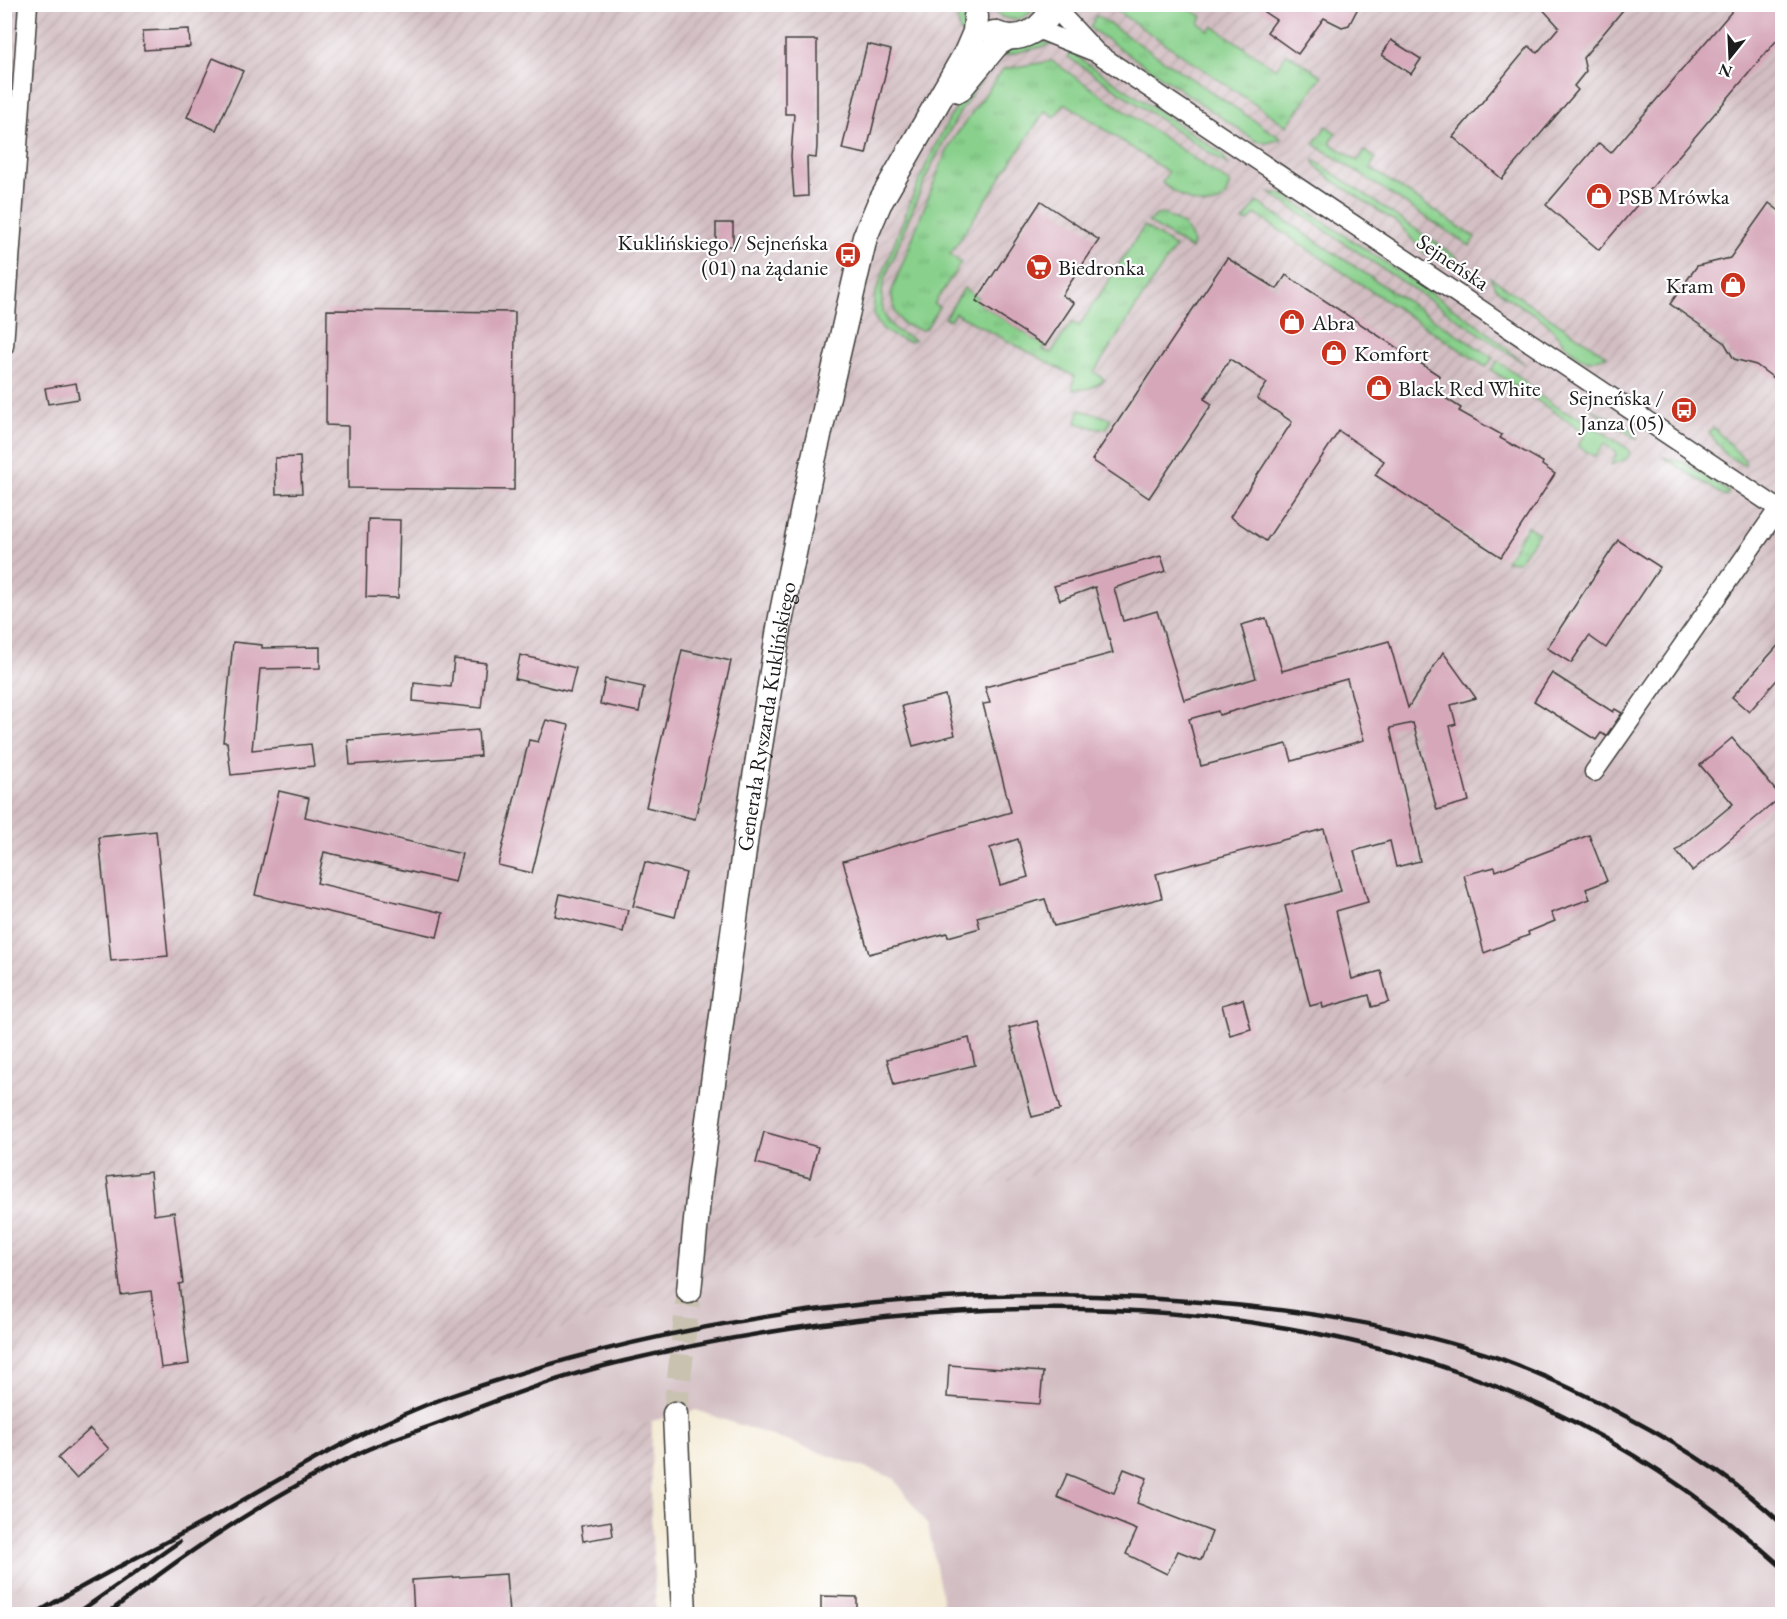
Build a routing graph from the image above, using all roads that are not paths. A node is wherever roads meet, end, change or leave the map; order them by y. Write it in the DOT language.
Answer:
graph roads {
  1 [pos="28,4"];
  2 [pos="1054,5"];
  3 [pos="973,11"];
  4 [pos="1037,29"];
  5 [pos="1009,37"];
  6 [pos="1098,53"];
  7 [pos="907,155"];
  8 [pos="4,346"];
  9 [pos="1781,510"];
  10 [pos="1594,772"];
  11 [pos="688,1292"];
  12 [pos="675,1414"];
  13 [pos="684,1614"];
  1 -- 8 [label="street"];
  2 -- 4 [label="main road"];
  2 -- 6 [label="street, Sejneńska"];
  3 -- 5 [label="main road"];
  3 -- 7 [label="main road, Generała Ryszarda Kuklińskiego"];
  4 -- 5 [label="main road"];
  4 -- 6 [label="street, Sejneńska"];
  5 -- 7 [label="main road, Generała Ryszarda Kuklińskiego"];
  6 -- 9 [label="street, Sejneńska"];
  7 -- 11 [label="main road, Generała Ryszarda Kuklińskiego"];
  9 -- 10 [label="street"];
  12 -- 13 [label="main road"];
}
